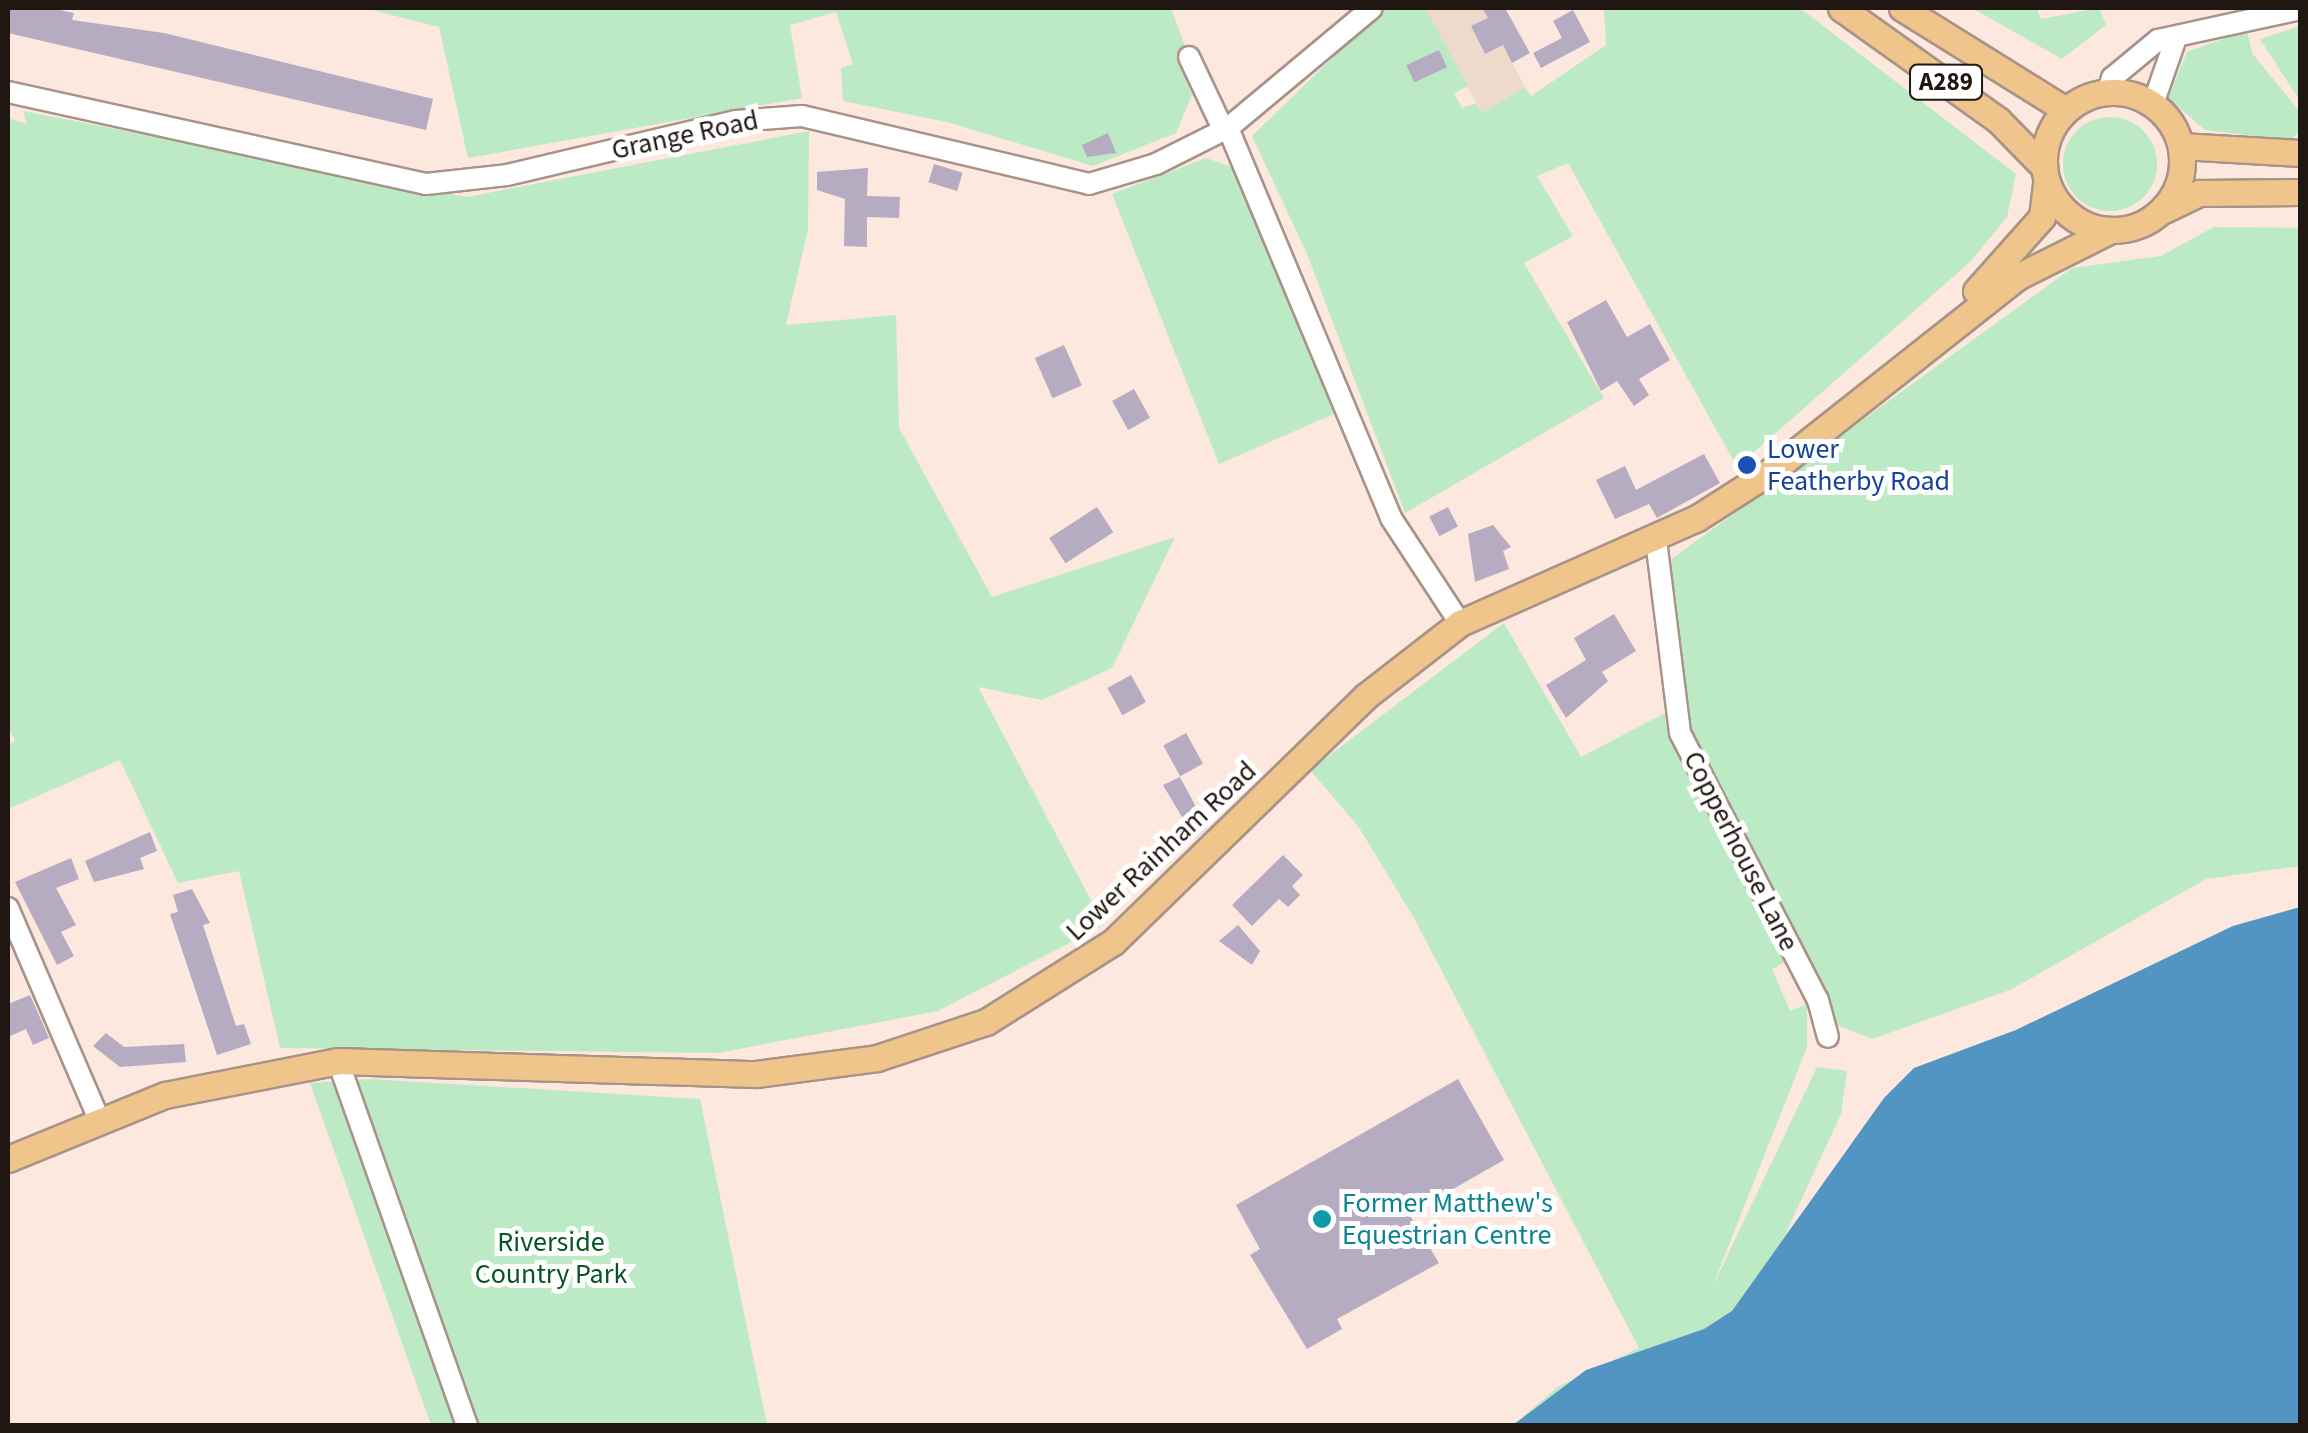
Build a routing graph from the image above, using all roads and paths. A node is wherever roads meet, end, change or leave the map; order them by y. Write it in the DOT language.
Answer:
graph roads {
  1 [pos="1372,8"];
  2 [pos="1841,8"];
  3 [pos="1902,8"];
  4 [pos="2300,9"];
  5 [pos="2176,38"];
  6 [pos="1189,56"];
  7 [pos="2108,91"];
  8 [pos="8,92"];
  9 [pos="2154,104"];
  10 [pos="2066,110"];
  11 [pos="1226,130"];
  12 [pos="2181,146"];
  13 [pos="2300,153"];
  14 [pos="2045,172"];
  15 [pos="2300,192"];
  16 [pos="2159,212"];
  17 [pos="2111,230"];
  18 [pos="1948,326"];
  19 [pos="1656,540"];
  20 [pos="1460,623"];
  21 [pos="8,908"];
  22 [pos="1828,1038"];
  23 [pos="338,1061"];
  24 [pos="99,1118"];
  25 [pos="8,1160"];
  26 [pos="467,1426"];
  1 -- 11 [label="street, Grange Road"];
  2 -- 14 [label="main road, A289"];
  3 -- 10 [label="main road, A289"];
  4 -- 5 [label="street"];
  5 -- 7 [label="street"];
  5 -- 9 [label="street"];
  6 -- 11 [label="street"];
  7 -- 9 [label="main road"];
  7 -- 10 [label="main road"];
  8 -- 11 [label="street, Grange Road"];
  9 -- 12 [label="main road"];
  10 -- 14 [label="main road"];
  11 -- 20 [label="street"];
  12 -- 13 [label="main road"];
  12 -- 16 [label="main road"];
  14 -- 17 [label="main road"];
  14 -- 18 [label="main road, Lower Rainham Road"];
  15 -- 16 [label="main road"];
  16 -- 17 [label="main road"];
  17 -- 18 [label="main road, Lower Rainham Road"];
  18 -- 19 [label="main road, Lower Rainham Road"];
  19 -- 20 [label="main road, Lower Rainham Road"];
  19 -- 22 [label="street, Copperhouse Lane"];
  20 -- 23 [label="main road, Lower Rainham Road"];
  21 -- 24 [label="street"];
  23 -- 24 [label="main road, Lower Rainham Road"];
  23 -- 26 [label="street"];
  24 -- 25 [label="main road, Lower Rainham Road"];
}
